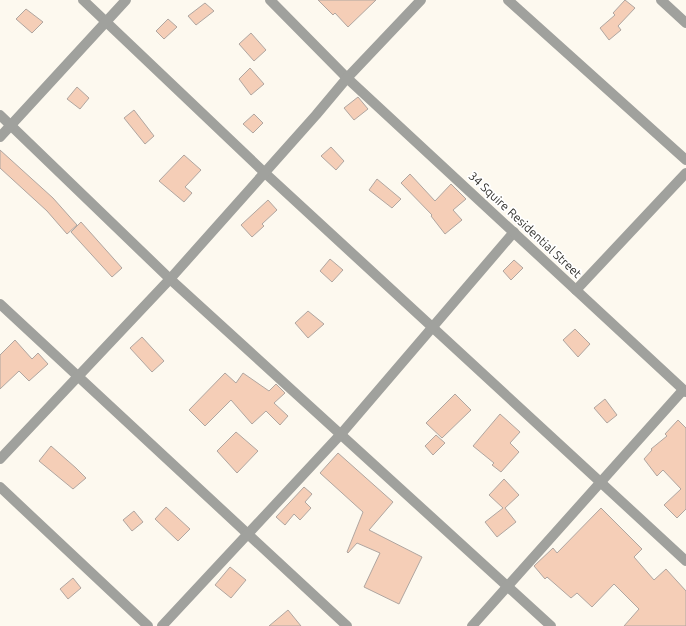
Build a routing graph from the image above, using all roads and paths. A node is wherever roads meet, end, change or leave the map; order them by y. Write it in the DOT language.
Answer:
graph roads {
  1 [pos="83,0"];
  2 [pos="126,0"];
  3 [pos="270,0"];
  4 [pos="421,0"];
  5 [pos="508,0"];
  6 [pos="661,0"];
  7 [pos="106,22"];
  8 [pos="686,23"];
  9 [pos="347,78"];
  10 [pos="0,115"];
  11 [pos="11,125"];
  12 [pos="0,137"];
  13 [pos="686,160"];
  14 [pos="266,173"];
  15 [pos="686,173"];
  16 [pos="514,232"];
  17 [pos="170,279"];
  18 [pos="576,290"];
  19 [pos="0,304"];
  20 [pos="433,328"];
  21 [pos="79,377"];
  22 [pos="685,391"];
  23 [pos="341,434"];
  24 [pos="0,459"];
  25 [pos="601,484"];
  26 [pos="0,487"];
  27 [pos="248,535"];
  28 [pos="686,561"];
  29 [pos="509,586"];
  30 [pos="148,626"];
  31 [pos="162,626"];
  32 [pos="347,626"];
  33 [pos="472,626"];
  34 [pos="551,626"];
  1 -- 7 [label="street"];
  2 -- 7 [label="street"];
  3 -- 9 [label="street, 34 Squire Residential Street"];
  4 -- 9 [label="street"];
  5 -- 13 [label="street"];
  6 -- 8 [label="street"];
  7 -- 11 [label="street"];
  7 -- 14 [label="street"];
  9 -- 14 [label="street"];
  9 -- 16 [label="street, 34 Squire Residential Street"];
  10 -- 11 [label="street"];
  11 -- 12 [label="street"];
  11 -- 17 [label="street"];
  14 -- 17 [label="street"];
  14 -- 20 [label="street"];
  15 -- 18 [label="street"];
  16 -- 18 [label="street, 34 Squire Residential Street"];
  16 -- 20 [label="street"];
  17 -- 21 [label="street"];
  17 -- 23 [label="street"];
  18 -- 22 [label="street, 34 Squire Residential Street"];
  19 -- 21 [label="street"];
  20 -- 23 [label="street"];
  20 -- 25 [label="street"];
  21 -- 24 [label="street"];
  21 -- 27 [label="street"];
  22 -- 25 [label="street"];
  23 -- 27 [label="street"];
  23 -- 29 [label="street"];
  25 -- 28 [label="street"];
  25 -- 29 [label="street"];
  26 -- 30 [label="street"];
  27 -- 31 [label="street"];
  27 -- 32 [label="street"];
  29 -- 33 [label="street"];
  29 -- 34 [label="street"];
}
